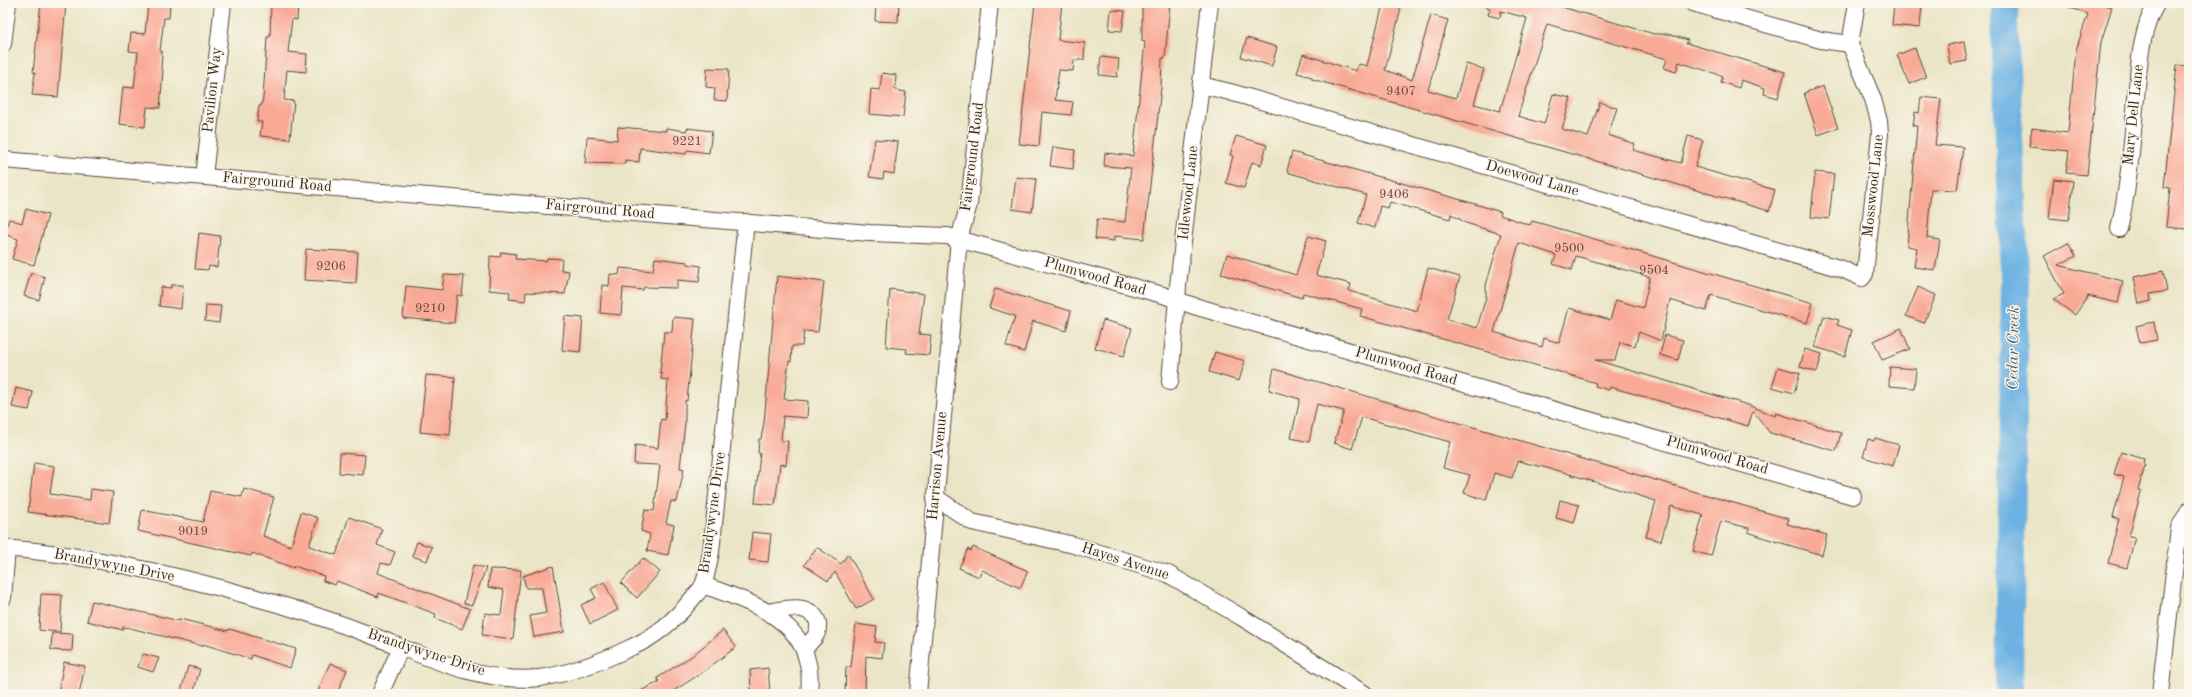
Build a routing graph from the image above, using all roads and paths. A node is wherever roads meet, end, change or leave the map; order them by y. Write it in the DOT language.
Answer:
graph roads {
  1 [pos="8,3"];
  2 [pos="223,3"];
  3 [pos="990,3"];
  4 [pos="1210,3"];
  5 [pos="1693,3"];
  6 [pos="1857,3"];
  7 [pos="2158,3"];
  8 [pos="3,44"];
  9 [pos="1850,44"];
  10 [pos="1201,85"];
  11 [pos="3,160"];
  12 [pos="204,177"];
  13 [pos="746,222"];
  14 [pos="2119,229"];
  15 [pos="959,239"];
  16 [pos="1862,278"];
  17 [pos="1177,300"];
  18 [pos="1170,382"];
  19 [pos="1853,496"];
  20 [pos="935,497"];
  21 [pos="2189,510"];
  22 [pos="5,548"];
  23 [pos="703,585"];
  24 [pos="3,598"];
  25 [pos="768,612"];
  26 [pos="401,647"];
  27 [pos="804,649"];
  28 [pos="380,694"];
  29 [pos="809,694"];
  30 [pos="918,694"];
  31 [pos="1366,694"];
  32 [pos="2160,694"];
  1 -- 8 [label="street"];
  2 -- 12 [label="street, Pavilion Way"];
  3 -- 15 [label="street, Fairground Road"];
  4 -- 10 [label="street, Idlewood Lane"];
  5 -- 9 [label="street"];
  6 -- 9 [label="street"];
  7 -- 14 [label="street, Mary Dell Lane"];
  9 -- 16 [label="street, Mosswood Lane"];
  10 -- 16 [label="street, Doewood Lane"];
  10 -- 17 [label="street, Idlewood Lane"];
  11 -- 12 [label="street, Fairground Road"];
  12 -- 13 [label="street, Fairground Road"];
  13 -- 15 [label="street, Fairground Road"];
  13 -- 23 [label="street, Brandywyne Drive"];
  15 -- 17 [label="street, Plumwood Road"];
  15 -- 20 [label="street, Harrison Avenue"];
  17 -- 18 [label="street, Idlewood Lane"];
  17 -- 19 [label="street, Plumwood Road"];
  20 -- 30 [label="street, Harrison Avenue"];
  20 -- 31 [label="street, Hayes Avenue"];
  21 -- 32 [label="street"];
  22 -- 24 [label="street"];
  22 -- 26 [label="street, Brandywyne Drive"];
  23 -- 25 [label="street"];
  23 -- 26 [label="street, Brandywyne Drive"];
  25 -- 27 [label="street"];
  25 -- 27 [label="street"];
  26 -- 28 [label="street"];
  27 -- 29 [label="street"];
}
